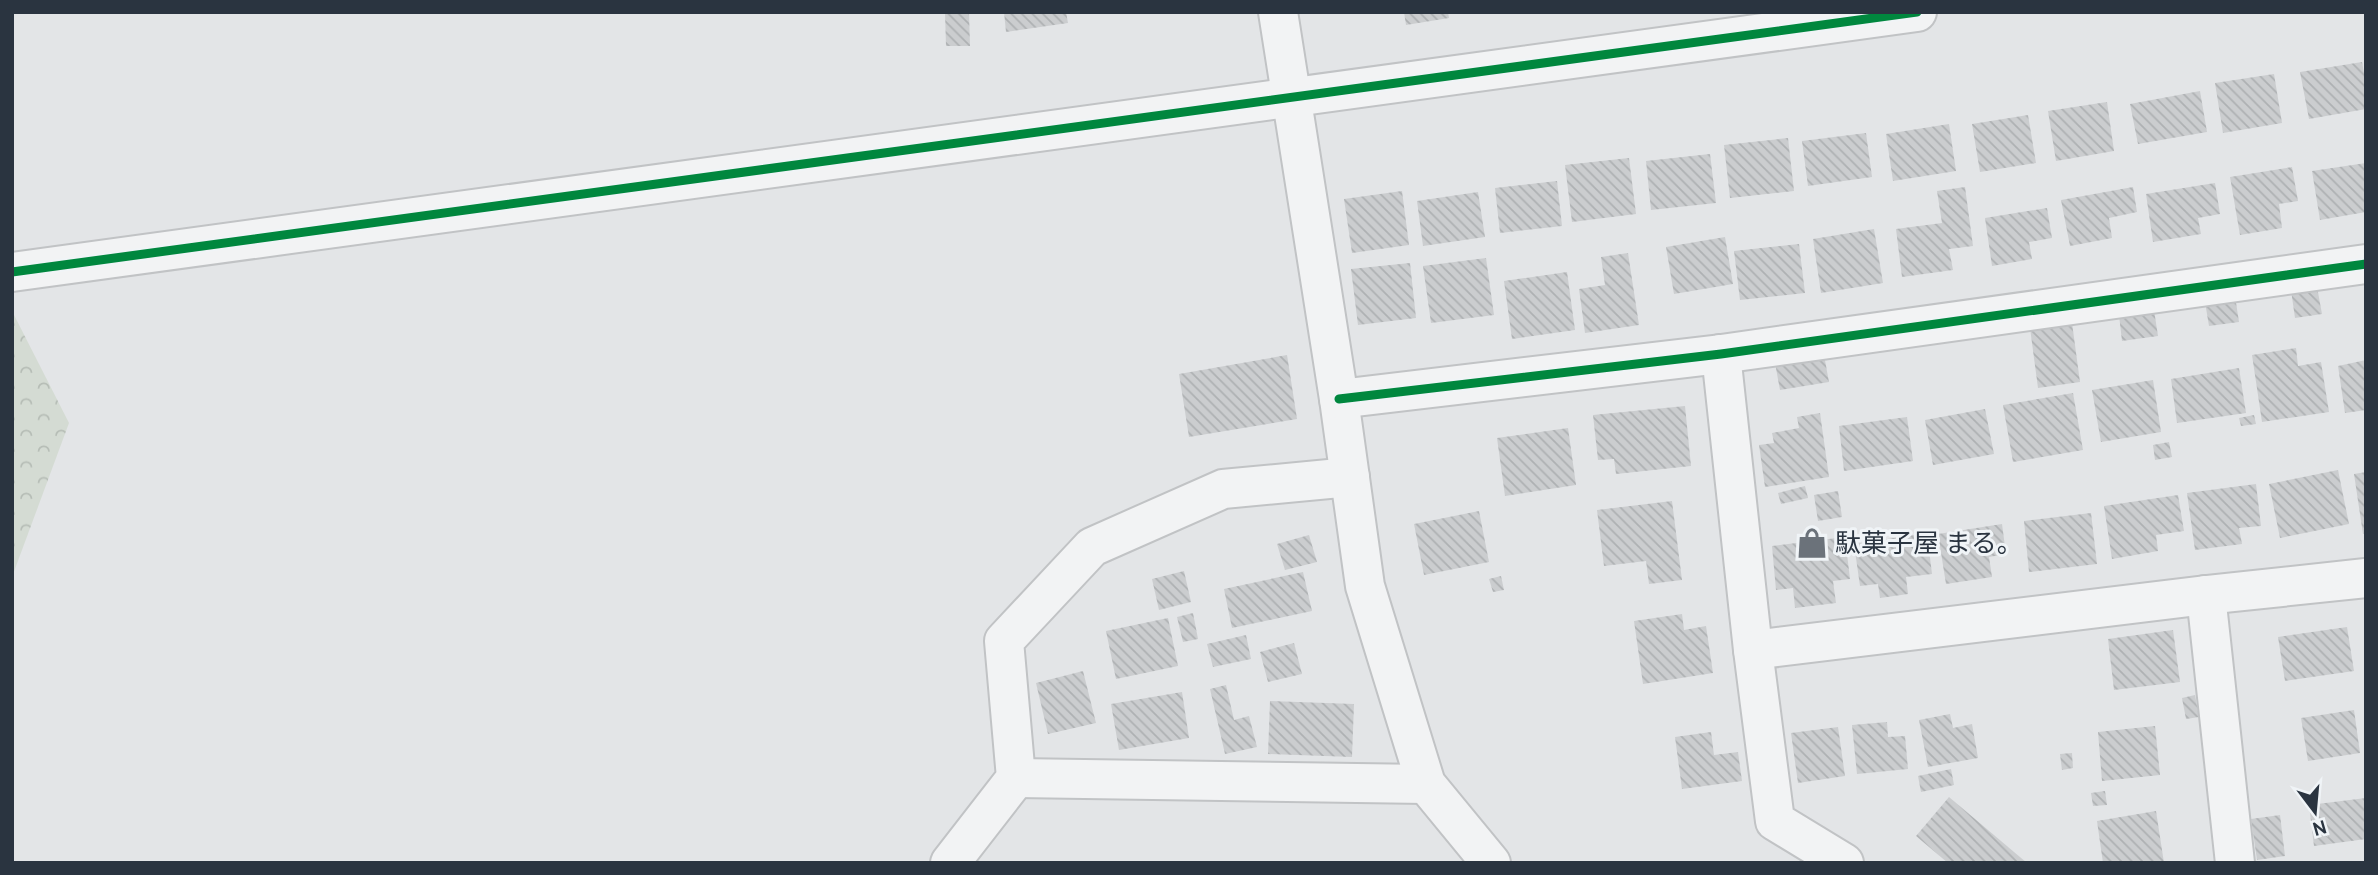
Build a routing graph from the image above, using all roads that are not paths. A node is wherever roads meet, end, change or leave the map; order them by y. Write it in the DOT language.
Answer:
graph roads {
  1 [pos="1279,12"];
  2 [pos="1917,12"];
  3 [pos="1292,99"];
  4 [pos="2366,264"];
  5 [pos="12,272"];
  6 [pos="1720,354"];
  7 [pos="1339,399"];
  8 [pos="1350,477"];
  9 [pos="2366,578"];
  10 [pos="2206,595"];
  11 [pos="1753,650"];
  12 [pos="1016,778"];
  13 [pos="1426,785"];
  14 [pos="950,863"];
  15 [pos="1491,863"];
  16 [pos="1844,863"];
  17 [pos="2235,863"];
  1 -- 3 [label="street"];
  2 -- 3 [label="street"];
  3 -- 5 [label="street"];
  3 -- 7 [label="street"];
  4 -- 6 [label="street"];
  6 -- 7 [label="street"];
  6 -- 11 [label="street"];
  7 -- 8 [label="street"];
  8 -- 12 [label="street"];
  8 -- 13 [label="street"];
  9 -- 10 [label="street"];
  10 -- 11 [label="street"];
  10 -- 17 [label="street"];
  11 -- 16 [label="street"];
  12 -- 13 [label="street"];
  12 -- 14 [label="street"];
  13 -- 15 [label="street"];
}
